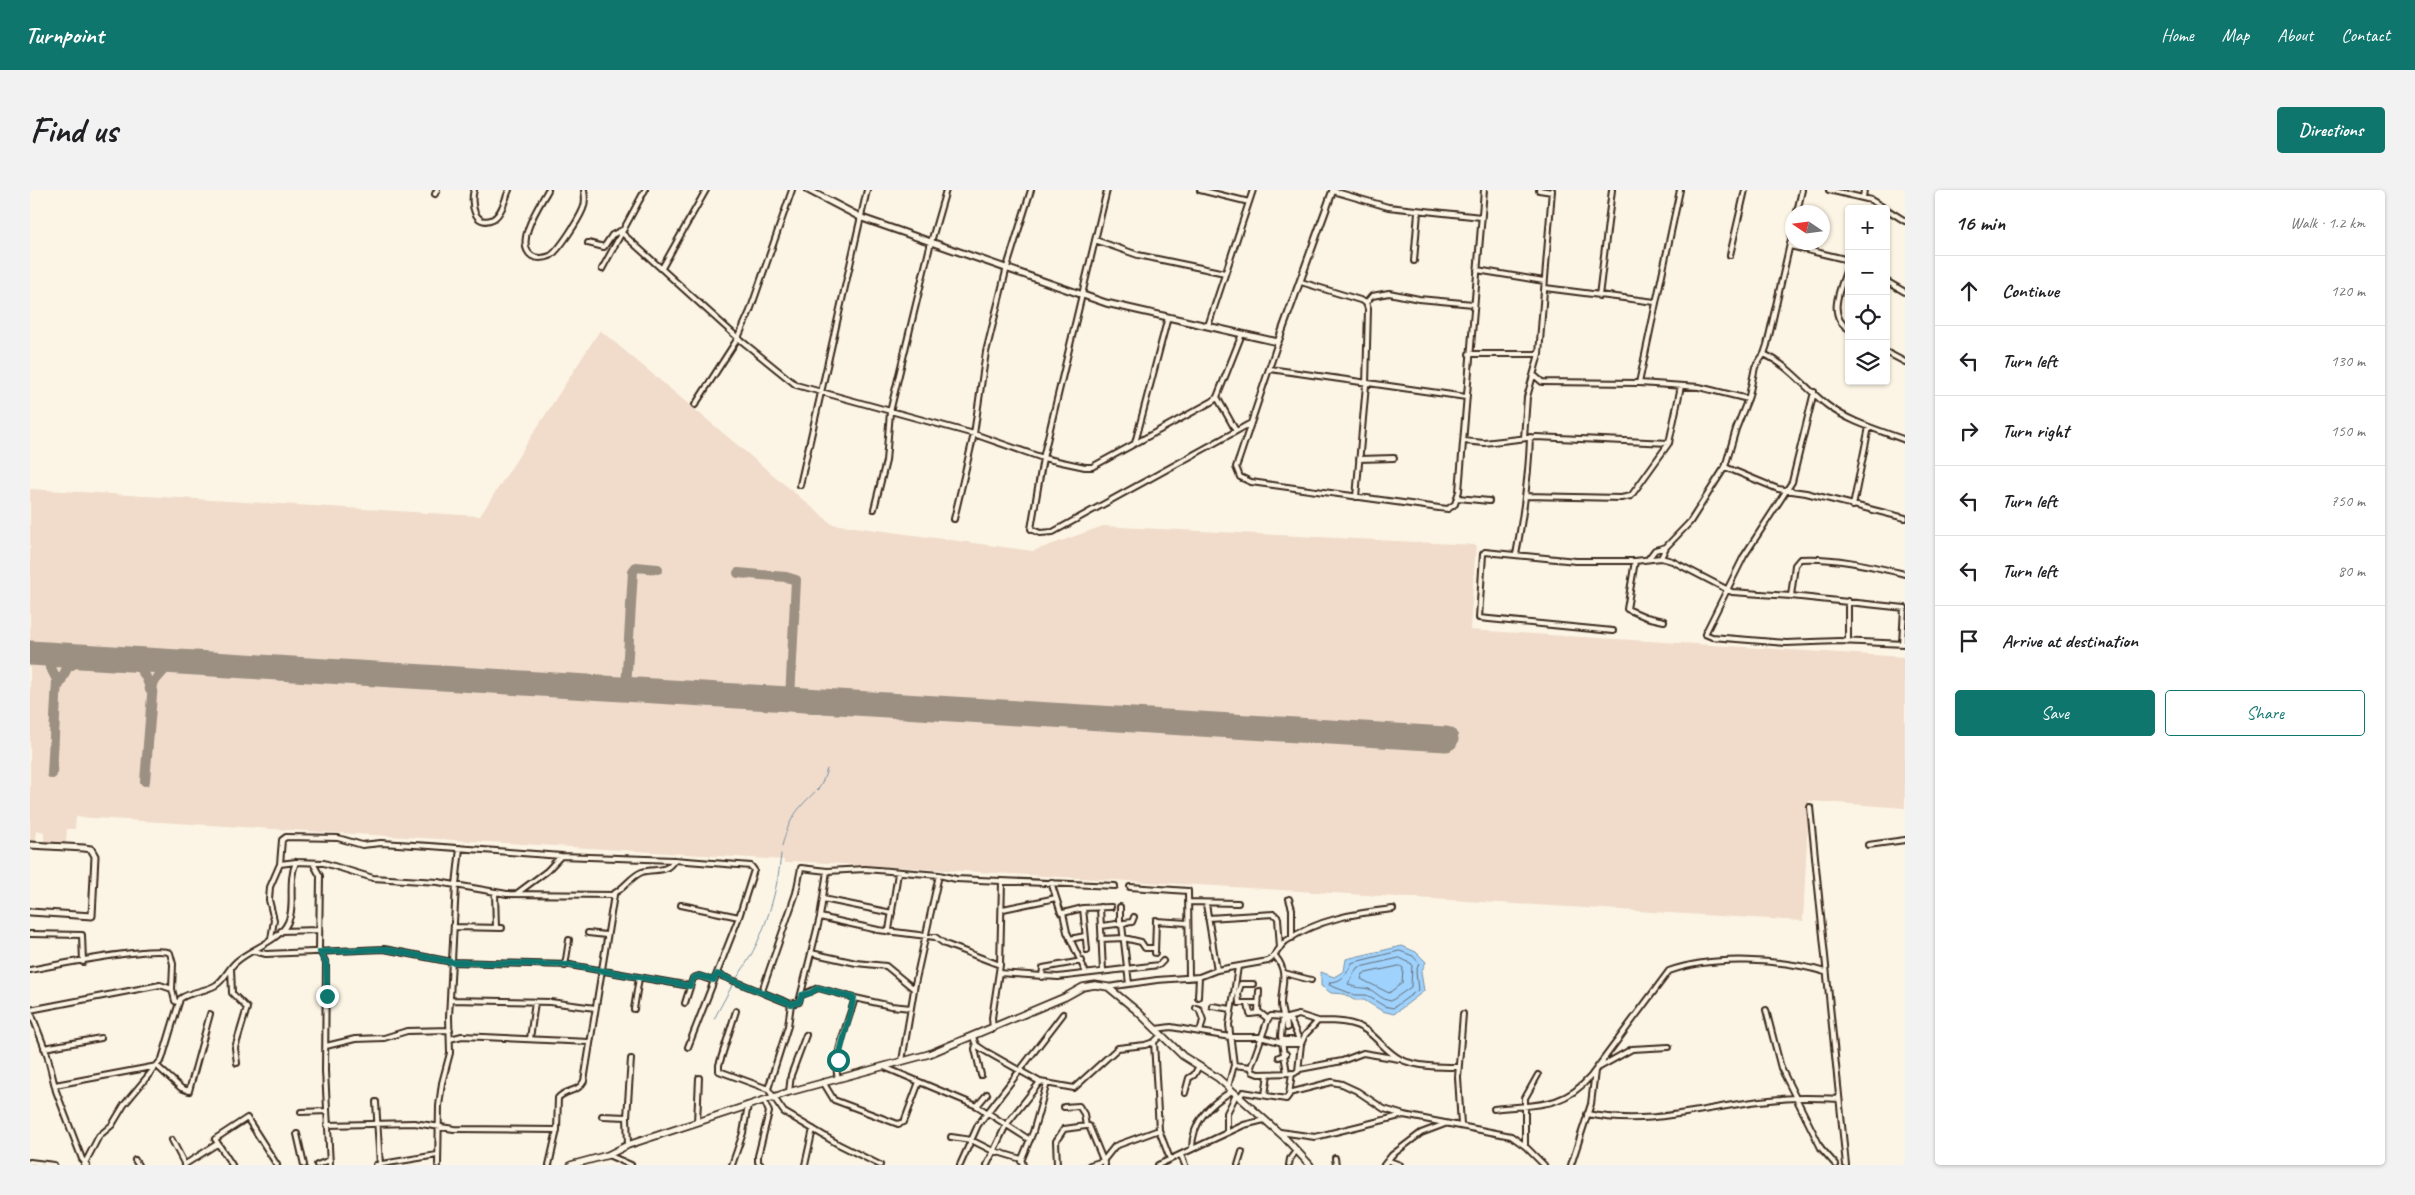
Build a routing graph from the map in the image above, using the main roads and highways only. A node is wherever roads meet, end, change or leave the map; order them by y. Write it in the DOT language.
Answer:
graph roads {
  1 [pos="571,1165"];
  2 [pos="1310,1165"];
  1 -- 2 [label="main road"];
}
